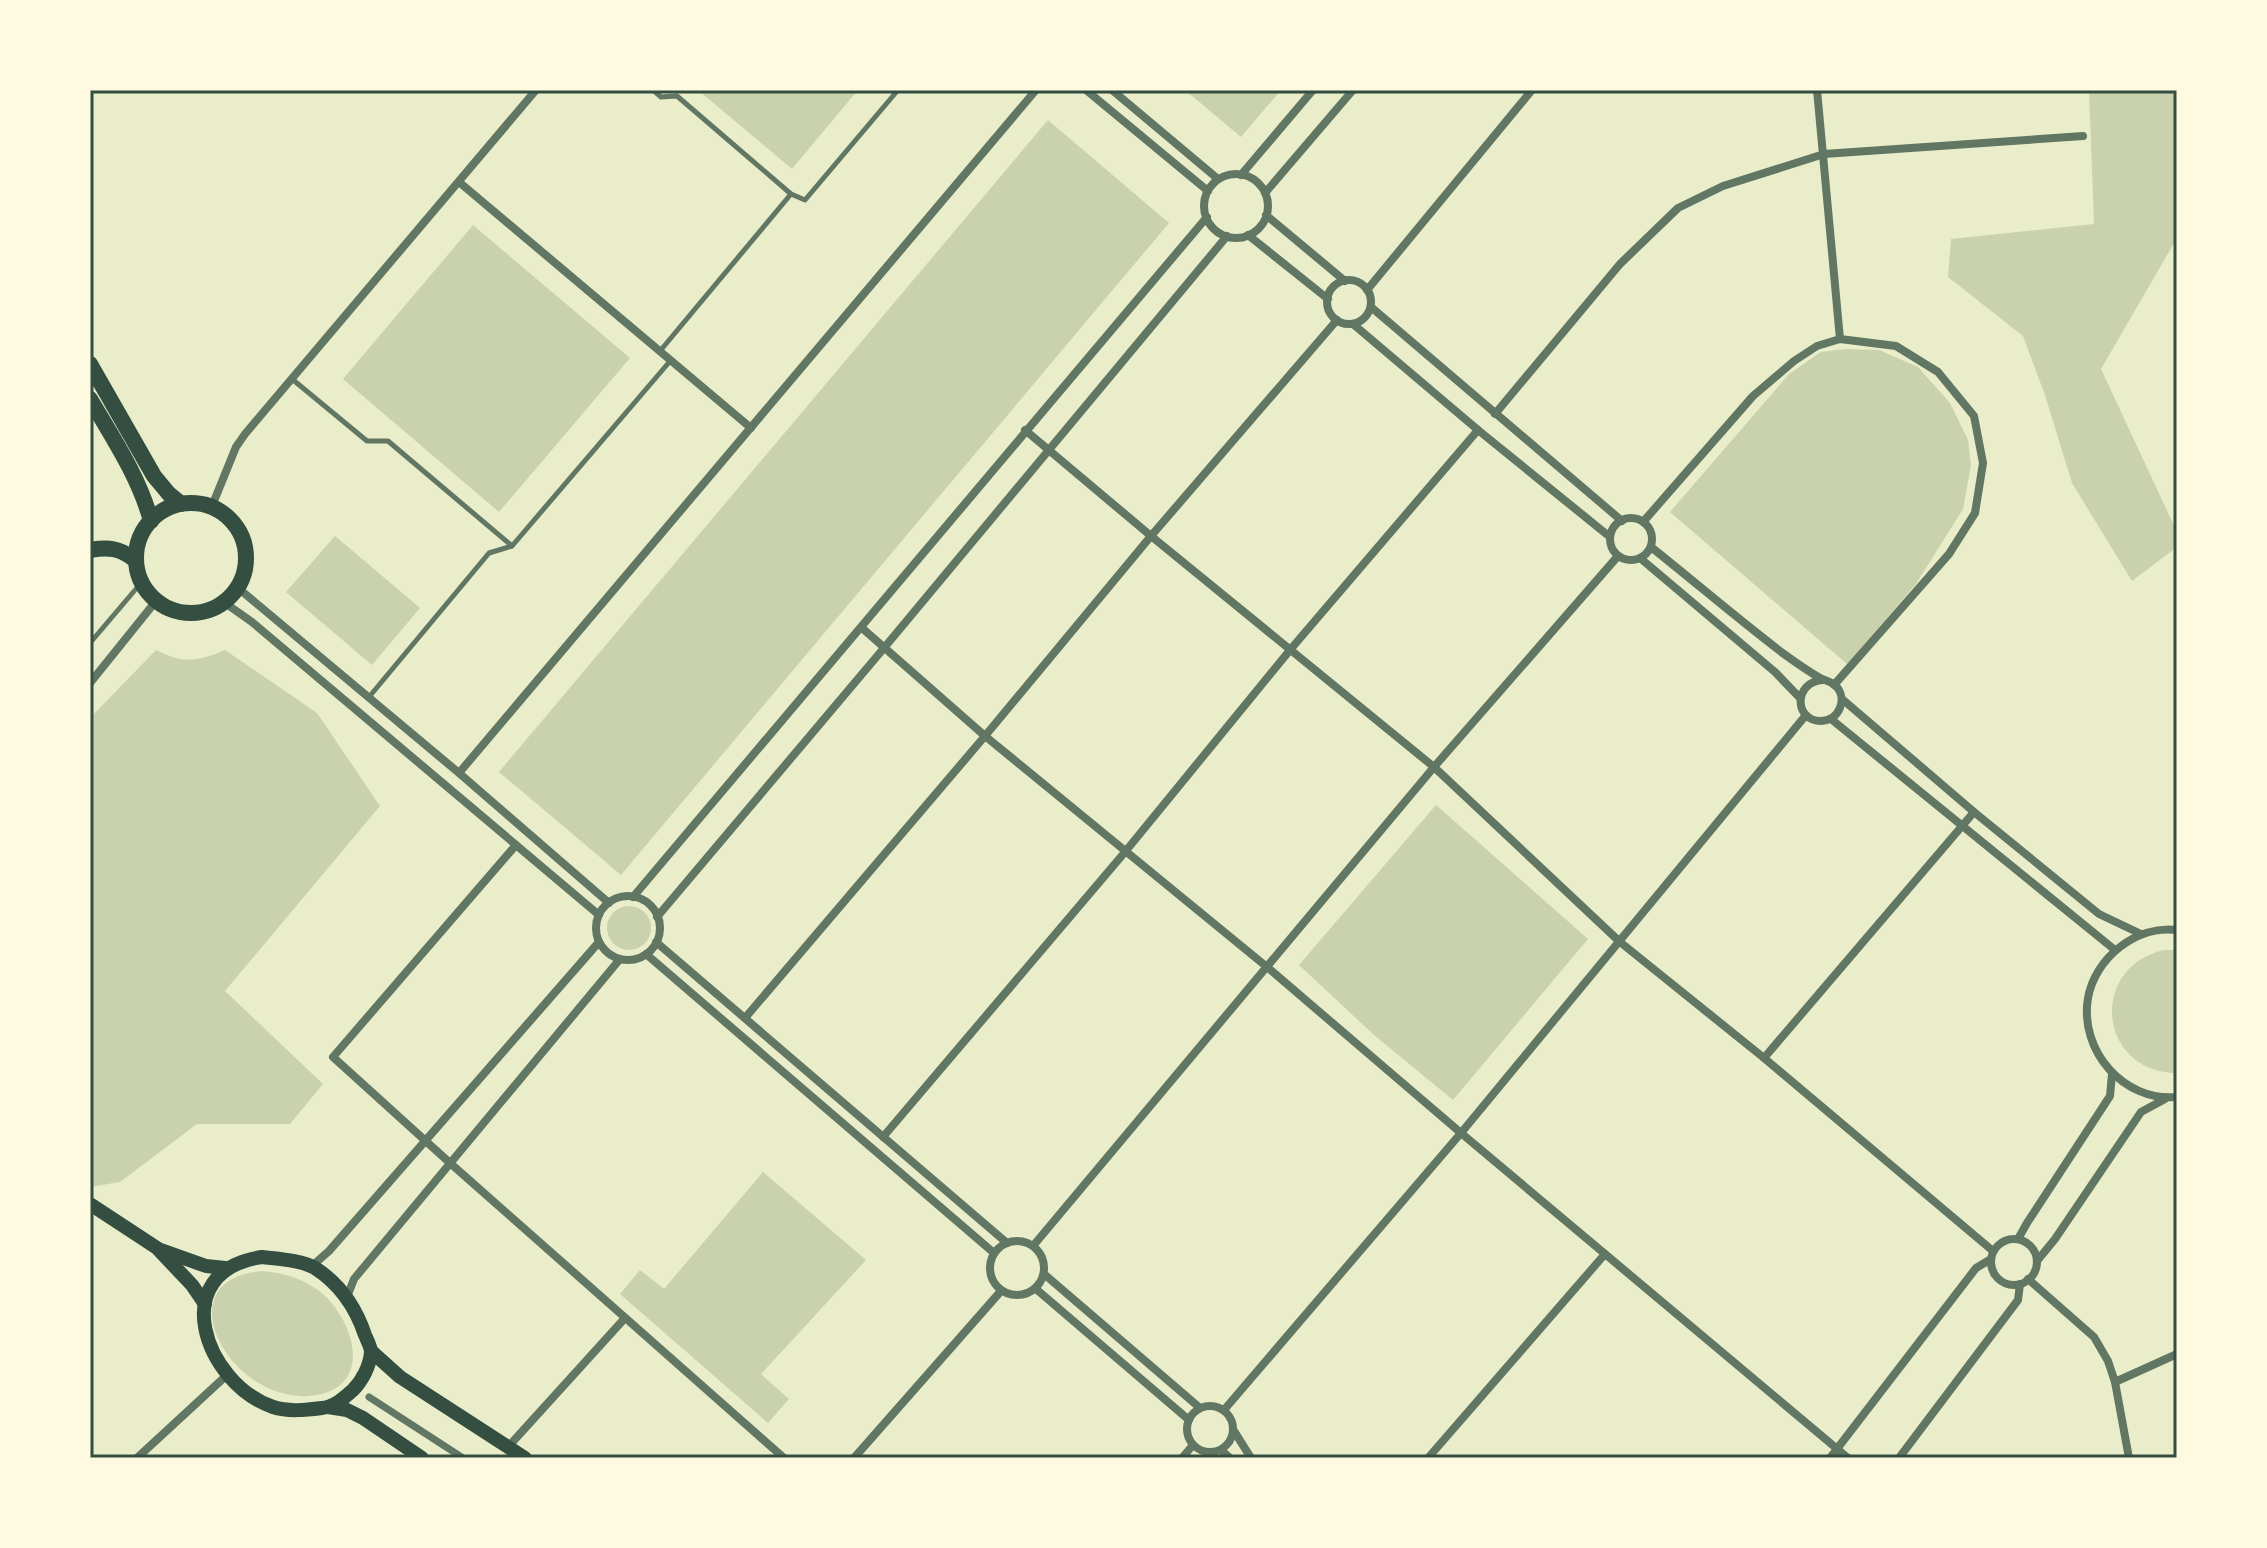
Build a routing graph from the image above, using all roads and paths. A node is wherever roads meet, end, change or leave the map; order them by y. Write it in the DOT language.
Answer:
graph roads {
  1 [pos="536,90"];
  2 [pos="653,90"];
  3 [pos="898,90"];
  4 [pos="1036,90"];
  5 [pos="1086,90"];
  6 [pos="1112,90"];
  7 [pos="1313,90"];
  8 [pos="1353,90"];
  9 [pos="1532,90"];
  10 [pos="1817,90"];
  11 [pos="2083,136"];
  12 [pos="1824,154"];
  13 [pos="1241,175"];
  14 [pos="1218,179"];
  15 [pos="459,182"];
  16 [pos="1208,191"];
  17 [pos="1265,193"];
  18 [pos="791,194"];
  19 [pos="1266,215"];
  20 [pos="1207,217"];
  21 [pos="1248,235"];
  22 [pos="1227,236"];
  23 [pos="1345,281"];
  24 [pos="1367,290"];
  25 [pos="1328,299"];
  26 [pos="1371,307"];
  27 [pos="1337,320"];
  28 [pos="1353,324"];
  29 [pos="1840,339"];
  30 [pos="660,351"];
  31 [pos="671,360"];
  32 [pos="90,364"];
  33 [pos="292,379"];
  34 [pos="90,399"];
  35 [pos="1495,414"];
  36 [pos="751,428"];
  37 [pos="1025,430"];
  38 [pos="1478,430"];
  39 [pos="1049,450"];
  40 [pos="181,504"];
  41 [pos="212,506"];
  42 [pos="151,521"];
  43 [pos="1622,521"];
  44 [pos="1643,522"];
  45 [pos="1151,536"];
  46 [pos="1610,537"];
  47 [pos="512,546"];
  48 [pos="1651,547"];
  49 [pos="90,550"];
  50 [pos="1618,556"];
  51 [pos="1640,558"];
  52 [pos="134,559"];
  53 [pos="141,583"];
  54 [pos="238,588"];
  55 [pos="156,601"];
  56 [pos="225,603"];
  57 [pos="862,628"];
  58 [pos="90,643"];
  59 [pos="884,648"];
  60 [pos="1290,650"];
  61 [pos="1823,680"];
  62 [pos="90,683"];
  63 [pos="1834,685"];
  64 [pos="369,697"];
  65 [pos="1800,698"];
  66 [pos="1842,699"];
  67 [pos="1806,715"];
  68 [pos="1831,719"];
  69 [pos="985,736"];
  70 [pos="1434,767"];
  71 [pos="459,773"];
  72 [pos="1974,812"];
  73 [pos="1964,826"];
  74 [pos="516,845"];
  75 [pos="1125,852"];
  76 [pos="633,897"];
  77 [pos="609,903"];
  78 [pos="599,915"];
  79 [pos="657,917"];
  80 [pos="2177,919"];
  81 [pos="2173,929"];
  82 [pos="2141,934"];
  83 [pos="599,942"];
  84 [pos="656,942"];
  85 [pos="1620,942"];
  86 [pos="2115,950"];
  87 [pos="646,954"];
  88 [pos="620,959"];
  89 [pos="1267,967"];
  90 [pos="745,1018"];
  91 [pos="1764,1058"];
  92 [pos="2112,1074"];
  93 [pos="2177,1097"];
  94 [pos="2166,1098"];
  95 [pos="1461,1133"];
  96 [pos="883,1137"];
  97 [pos="425,1140"];
  98 [pos="450,1163"];
  99 [pos="90,1204"];
  100 [pos="2018,1239"];
  101 [pos="1007,1243"];
  102 [pos="1033,1246"];
  103 [pos="157,1248"];
  104 [pos="994,1253"];
  105 [pos="1605,1254"];
  106 [pos="1992,1255"];
  107 [pos="2037,1261"];
  108 [pos="312,1266"];
  109 [pos="225,1268"];
  110 [pos="1044,1274"];
  111 [pos="2024,1281"];
  112 [pos="1036,1289"];
  113 [pos="1001,1291"];
  114 [pos="347,1297"];
  115 [pos="205,1304"];
  116 [pos="625,1318"];
  117 [pos="371,1351"];
  118 [pos="2177,1354"];
  119 [pos="227,1375"];
  120 [pos="2115,1382"];
  121 [pos="369,1397"];
  122 [pos="327,1407"];
  123 [pos="1200,1408"];
  124 [pos="1224,1410"];
  125 [pos="1189,1420"];
  126 [pos="1234,1431"];
  127 [pos="1193,1445"];
  128 [pos="508,1447"];
  129 [pos="1837,1449"];
  130 [pos="1221,1450"];
  131 [pos="137,1458"];
  132 [pos="422,1458"];
  133 [pos="463,1458"];
  134 [pos="525,1458"];
  135 [pos="784,1458"];
  136 [pos="854,1458"];
  137 [pos="1182,1458"];
  138 [pos="1230,1458"];
  139 [pos="1251,1458"];
  140 [pos="1428,1458"];
  141 [pos="1830,1458"];
  142 [pos="1848,1458"];
  143 [pos="1899,1458"];
  144 [pos="2129,1458"];
  1 -- 15 [label="street"];
  2 -- 18 [label="lane"];
  3 -- 18 [label="lane"];
  4 -- 36 [label="street"];
  5 -- 16 [label="street"];
  6 -- 14 [label="street"];
  7 -- 13 [label="street"];
  8 -- 17 [label="street"];
  9 -- 24 [label="street"];
  10 -- 12 [label="street"];
  11 -- 12 [label="street"];
  12 -- 29 [label="street"];
  12 -- 35 [label="street"];
  13 -- 14 [label="street"];
  13 -- 17 [label="street"];
  14 -- 16 [label="street"];
  15 -- 30 [label="street"];
  15 -- 33 [label="street"];
  16 -- 20 [label="street"];
  17 -- 19 [label="street"];
  18 -- 30 [label="lane"];
  19 -- 21 [label="street"];
  19 -- 23 [label="street"];
  20 -- 22 [label="street"];
  20 -- 37 [label="street"];
  21 -- 22 [label="street"];
  21 -- 25 [label="street"];
  22 -- 39 [label="street"];
  23 -- 24 [label="street"];
  23 -- 25 [label="street"];
  24 -- 26 [label="street"];
  25 -- 27 [label="street"];
  26 -- 28 [label="street"];
  26 -- 35 [label="street"];
  27 -- 28 [label="street"];
  27 -- 45 [label="street"];
  28 -- 38 [label="street"];
  29 -- 44 [label="street"];
  29 -- 63 [label="street"];
  30 -- 31 [label="street"];
  31 -- 36 [label="street"];
  31 -- 47 [label="lane"];
  32 -- 40 [label="main road"];
  33 -- 41 [label="street"];
  33 -- 47 [label="lane"];
  34 -- 42 [label="main road"];
  35 -- 43 [label="street"];
  36 -- 71 [label="street"];
  37 -- 39 [label="street"];
  37 -- 57 [label="street"];
  38 -- 46 [label="street"];
  38 -- 60 [label="street"];
  39 -- 45 [label="street"];
  39 -- 59 [label="street"];
  40 -- 41 [label="main road"];
  40 -- 42 [label="main road"];
  41 -- 54 [label="main road"];
  42 -- 52 [label="main road"];
  43 -- 44 [label="street"];
  43 -- 46 [label="street"];
  44 -- 48 [label="street"];
  45 -- 60 [label="street"];
  45 -- 69 [label="street"];
  46 -- 50 [label="street"];
  47 -- 64 [label="lane"];
  48 -- 51 [label="street"];
  48 -- 61 [label="street"];
  49 -- 52 [label="main road"];
  50 -- 51 [label="street"];
  50 -- 70 [label="street"];
  51 -- 65 [label="street"];
  52 -- 53 [label="main road"];
  53 -- 55 [label="main road"];
  53 -- 58 [label="lane"];
  54 -- 56 [label="main road"];
  54 -- 64 [label="street"];
  55 -- 56 [label="main road"];
  55 -- 62 [label="street"];
  56 -- 74 [label="street"];
  57 -- 59 [label="street"];
  57 -- 76 [label="street"];
  59 -- 69 [label="street"];
  59 -- 79 [label="street"];
  60 -- 70 [label="street"];
  60 -- 75 [label="street"];
  61 -- 63 [label="street"];
  61 -- 65 [label="street"];
  63 -- 66 [label="street"];
  64 -- 71 [label="street"];
  65 -- 67 [label="street"];
  66 -- 68 [label="street"];
  66 -- 72 [label="street"];
  67 -- 68 [label="street"];
  67 -- 85 [label="street"];
  68 -- 73 [label="street"];
  69 -- 75 [label="street"];
  69 -- 90 [label="street"];
  70 -- 85 [label="street"];
  70 -- 89 [label="street"];
  71 -- 77 [label="street"];
  72 -- 73 [label="street"];
  72 -- 82 [label="street"];
  73 -- 86 [label="street"];
  73 -- 91 [label="street"];
  74 -- 78 [label="street"];
  74 -- 97 [label="street"];
  75 -- 89 [label="street"];
  75 -- 96 [label="street"];
  76 -- 77 [label="street"];
  76 -- 79 [label="street"];
  77 -- 78 [label="street"];
  78 -- 83 [label="street"];
  79 -- 84 [label="street"];
  80 -- 81 [label="street"];
  81 -- 82 [label="street"];
  82 -- 86 [label="street"];
  83 -- 88 [label="street"];
  83 -- 97 [label="street"];
  84 -- 87 [label="street"];
  84 -- 90 [label="street"];
  85 -- 91 [label="street"];
  85 -- 95 [label="street"];
  86 -- 92 [label="street"];
  87 -- 88 [label="street"];
  87 -- 104 [label="street"];
  88 -- 98 [label="street"];
  89 -- 95 [label="street"];
  89 -- 102 [label="street"];
  90 -- 96 [label="street"];
  91 -- 106 [label="street"];
  92 -- 94 [label="street"];
  92 -- 100 [label="street"];
  93 -- 94 [label="street"];
  94 -- 107 [label="street"];
  95 -- 105 [label="street"];
  95 -- 124 [label="street"];
  96 -- 101 [label="street"];
  97 -- 98 [label="street"];
  97 -- 108 [label="street"];
  98 -- 114 [label="street"];
  98 -- 116 [label="street"];
  99 -- 103 [label="main road"];
  100 -- 106 [label="street"];
  100 -- 107 [label="street"];
  101 -- 102 [label="street"];
  101 -- 104 [label="street"];
  102 -- 110 [label="street"];
  103 -- 109 [label="main road"];
  103 -- 115 [label="main road"];
  104 -- 113 [label="street"];
  105 -- 129 [label="street"];
  105 -- 140 [label="street"];
  106 -- 111 [label="street"];
  106 -- 129 [label="street"];
  107 -- 111 [label="street"];
  108 -- 109 [label="main road"];
  108 -- 114 [label="main road"];
  109 -- 115 [label="main road"];
  110 -- 112 [label="street"];
  110 -- 123 [label="street"];
  111 -- 120 [label="street"];
  111 -- 143 [label="street"];
  112 -- 113 [label="street"];
  112 -- 125 [label="street"];
  113 -- 136 [label="street"];
  114 -- 117 [label="main road"];
  115 -- 119 [label="main road"];
  116 -- 128 [label="street"];
  116 -- 135 [label="street"];
  117 -- 122 [label="main road"];
  117 -- 128 [label="main road"];
  118 -- 120 [label="street"];
  119 -- 122 [label="main road"];
  119 -- 131 [label="street"];
  120 -- 144 [label="street"];
  121 -- 133 [label="street"];
  122 -- 132 [label="main road"];
  123 -- 124 [label="street"];
  123 -- 125 [label="street"];
  124 -- 126 [label="street"];
  125 -- 127 [label="street"];
  126 -- 130 [label="street"];
  126 -- 139 [label="street"];
  127 -- 130 [label="street"];
  127 -- 137 [label="street"];
  128 -- 134 [label="main road"];
  129 -- 141 [label="street"];
  129 -- 142 [label="street"];
  130 -- 138 [label="street"];
}
